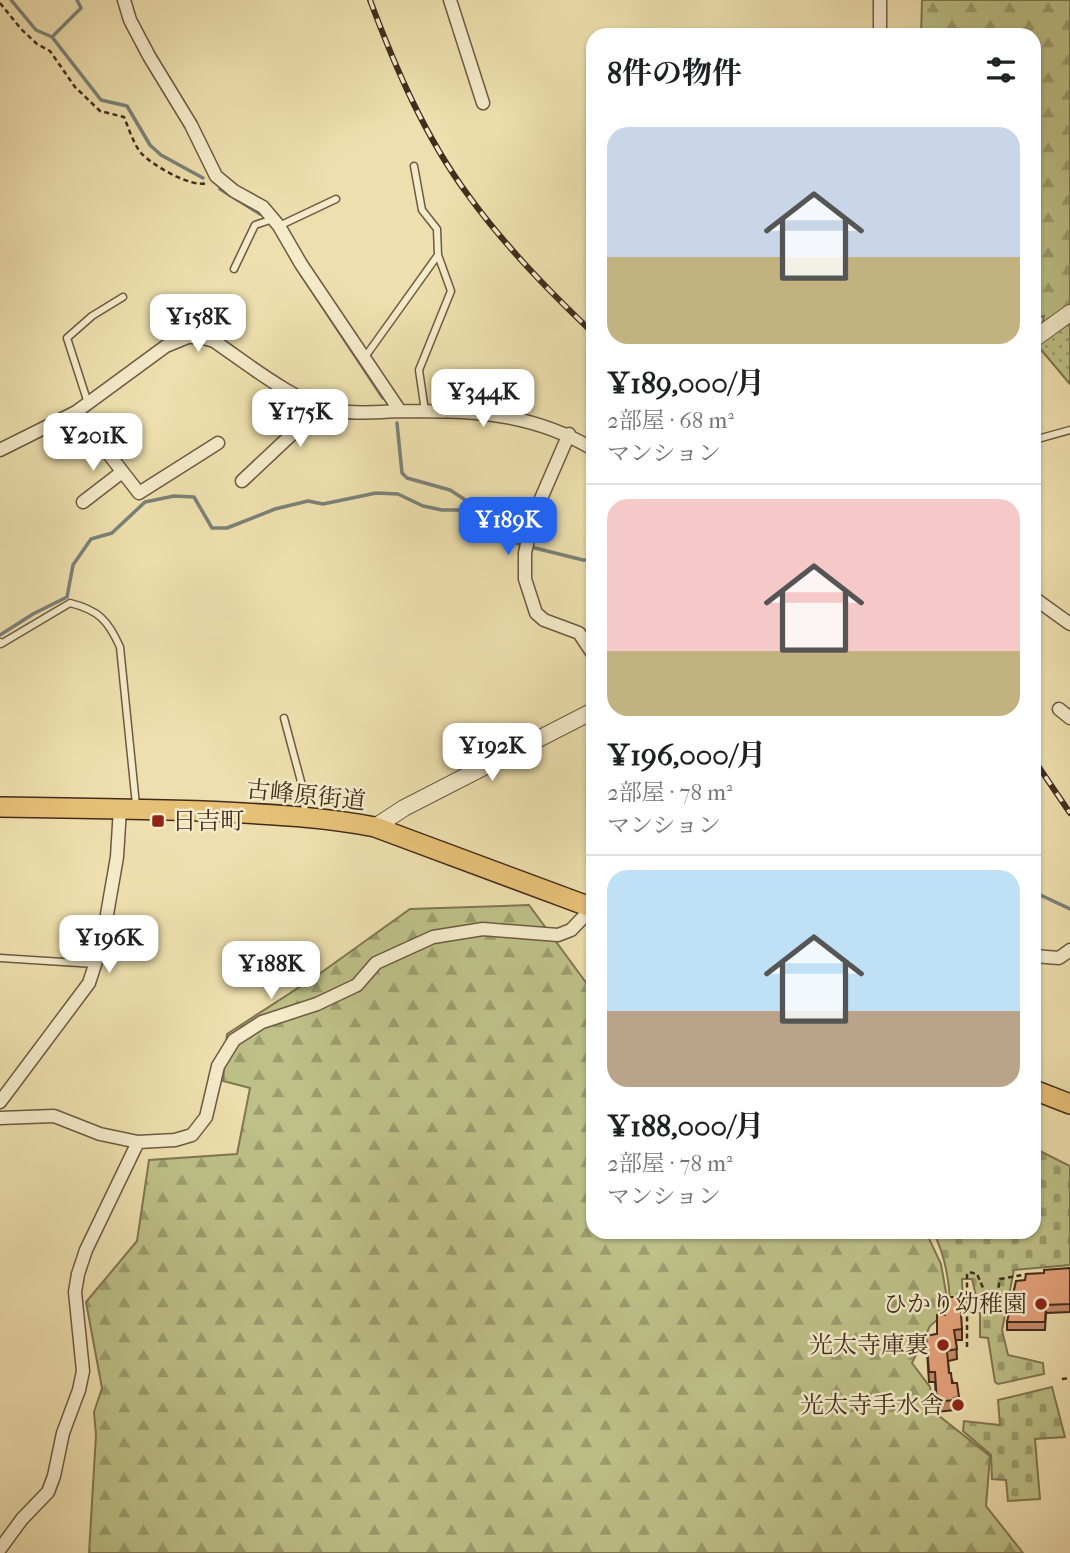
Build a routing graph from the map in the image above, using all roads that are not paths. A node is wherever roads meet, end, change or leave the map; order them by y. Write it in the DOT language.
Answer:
graph roads {
  1 [pos="124,0"];
  2 [pos="450,0"];
  3 [pos="880,0"];
  4 [pos="880,28"];
  5 [pos="483,103"];
  6 [pos="414,166"];
  7 [pos="336,199"];
  8 [pos="276,222"];
  9 [pos="438,255"];
  10 [pos="234,269"];
  11 [pos="122,297"];
  12 [pos="1070,313"];
  13 [pos="1041,334"];
  14 [pos="364,358"];
  15 [pos="297,396"];
  16 [pos="88,402"];
  17 [pos="400,411"];
  18 [pos="76,412"];
  19 [pos="425,412"];
  20 [pos="1070,430"];
  21 [pos="569,434"];
  22 [pos="1041,438"];
  23 [pos="218,443"];
  24 [pos="586,445"];
  25 [pos="0,450"];
  26 [pos="122,472"];
  27 [pos="242,481"];
  28 [pos="83,502"];
  29 [pos="1041,603"];
  30 [pos="1070,624"];
  31 [pos="0,642"];
  32 [pos="586,644"];
  33 [pos="1059,709"];
  34 [pos="586,715"];
  35 [pos="284,718"];
  36 [pos="1070,718"];
  37 [pos="0,807"];
  38 [pos="128,808"];
  39 [pos="305,816"];
  40 [pos="375,827"];
  41 [pos="586,906"];
  42 [pos="586,914"];
  43 [pos="1070,950"];
  44 [pos="1041,957"];
  45 [pos="0,958"];
  46 [pos="95,964"];
  47 [pos="1041,1093"];
  48 [pos="0,1102"];
  49 [pos="1070,1104"];
  50 [pos="0,1118"];
  51 [pos="138,1142"];
  52 [pos="0,1549"];
  1 -- 8 [label="street"];
  2 -- 5 [label="street"];
  3 -- 4 [label="street"];
  6 -- 9 [label="lane"];
  7 -- 8 [label="lane"];
  8 -- 10 [label="lane"];
  8 -- 14 [label="street"];
  9 -- 14 [label="lane"];
  9 -- 19 [label="lane"];
  11 -- 16 [label="lane"];
  12 -- 13 [label="street"];
  14 -- 17 [label="street"];
  15 -- 16 [label="street"];
  15 -- 17 [label="street"];
  15 -- 27 [label="street"];
  16 -- 18 [label="street"];
  17 -- 19 [label="street"];
  18 -- 25 [label="street"];
  18 -- 26 [label="street"];
  19 -- 21 [label="street"];
  20 -- 22 [label="lane"];
  21 -- 24 [label="street"];
  21 -- 32 [label="street"];
  23 -- 26 [label="street"];
  26 -- 28 [label="street"];
  29 -- 30 [label="street"];
  31 -- 38 [label="lane"];
  33 -- 36 [label="street"];
  34 -- 40 [label="street"];
  35 -- 39 [label="lane"];
  37 -- 38 [label="main road, 古峰原街道"];
  38 -- 39 [label="main road, 古峰原街道"];
  38 -- 46 [label="street"];
  39 -- 40 [label="main road, 古峰原街道"];
  40 -- 41 [label="main road, 古峰原街道"];
  42 -- 51 [label="street"];
  43 -- 44 [label="street"];
  45 -- 46 [label="lane"];
  46 -- 48 [label="street"];
  47 -- 49 [label="main road"];
  50 -- 51 [label="street"];
  51 -- 52 [label="street"];
}
